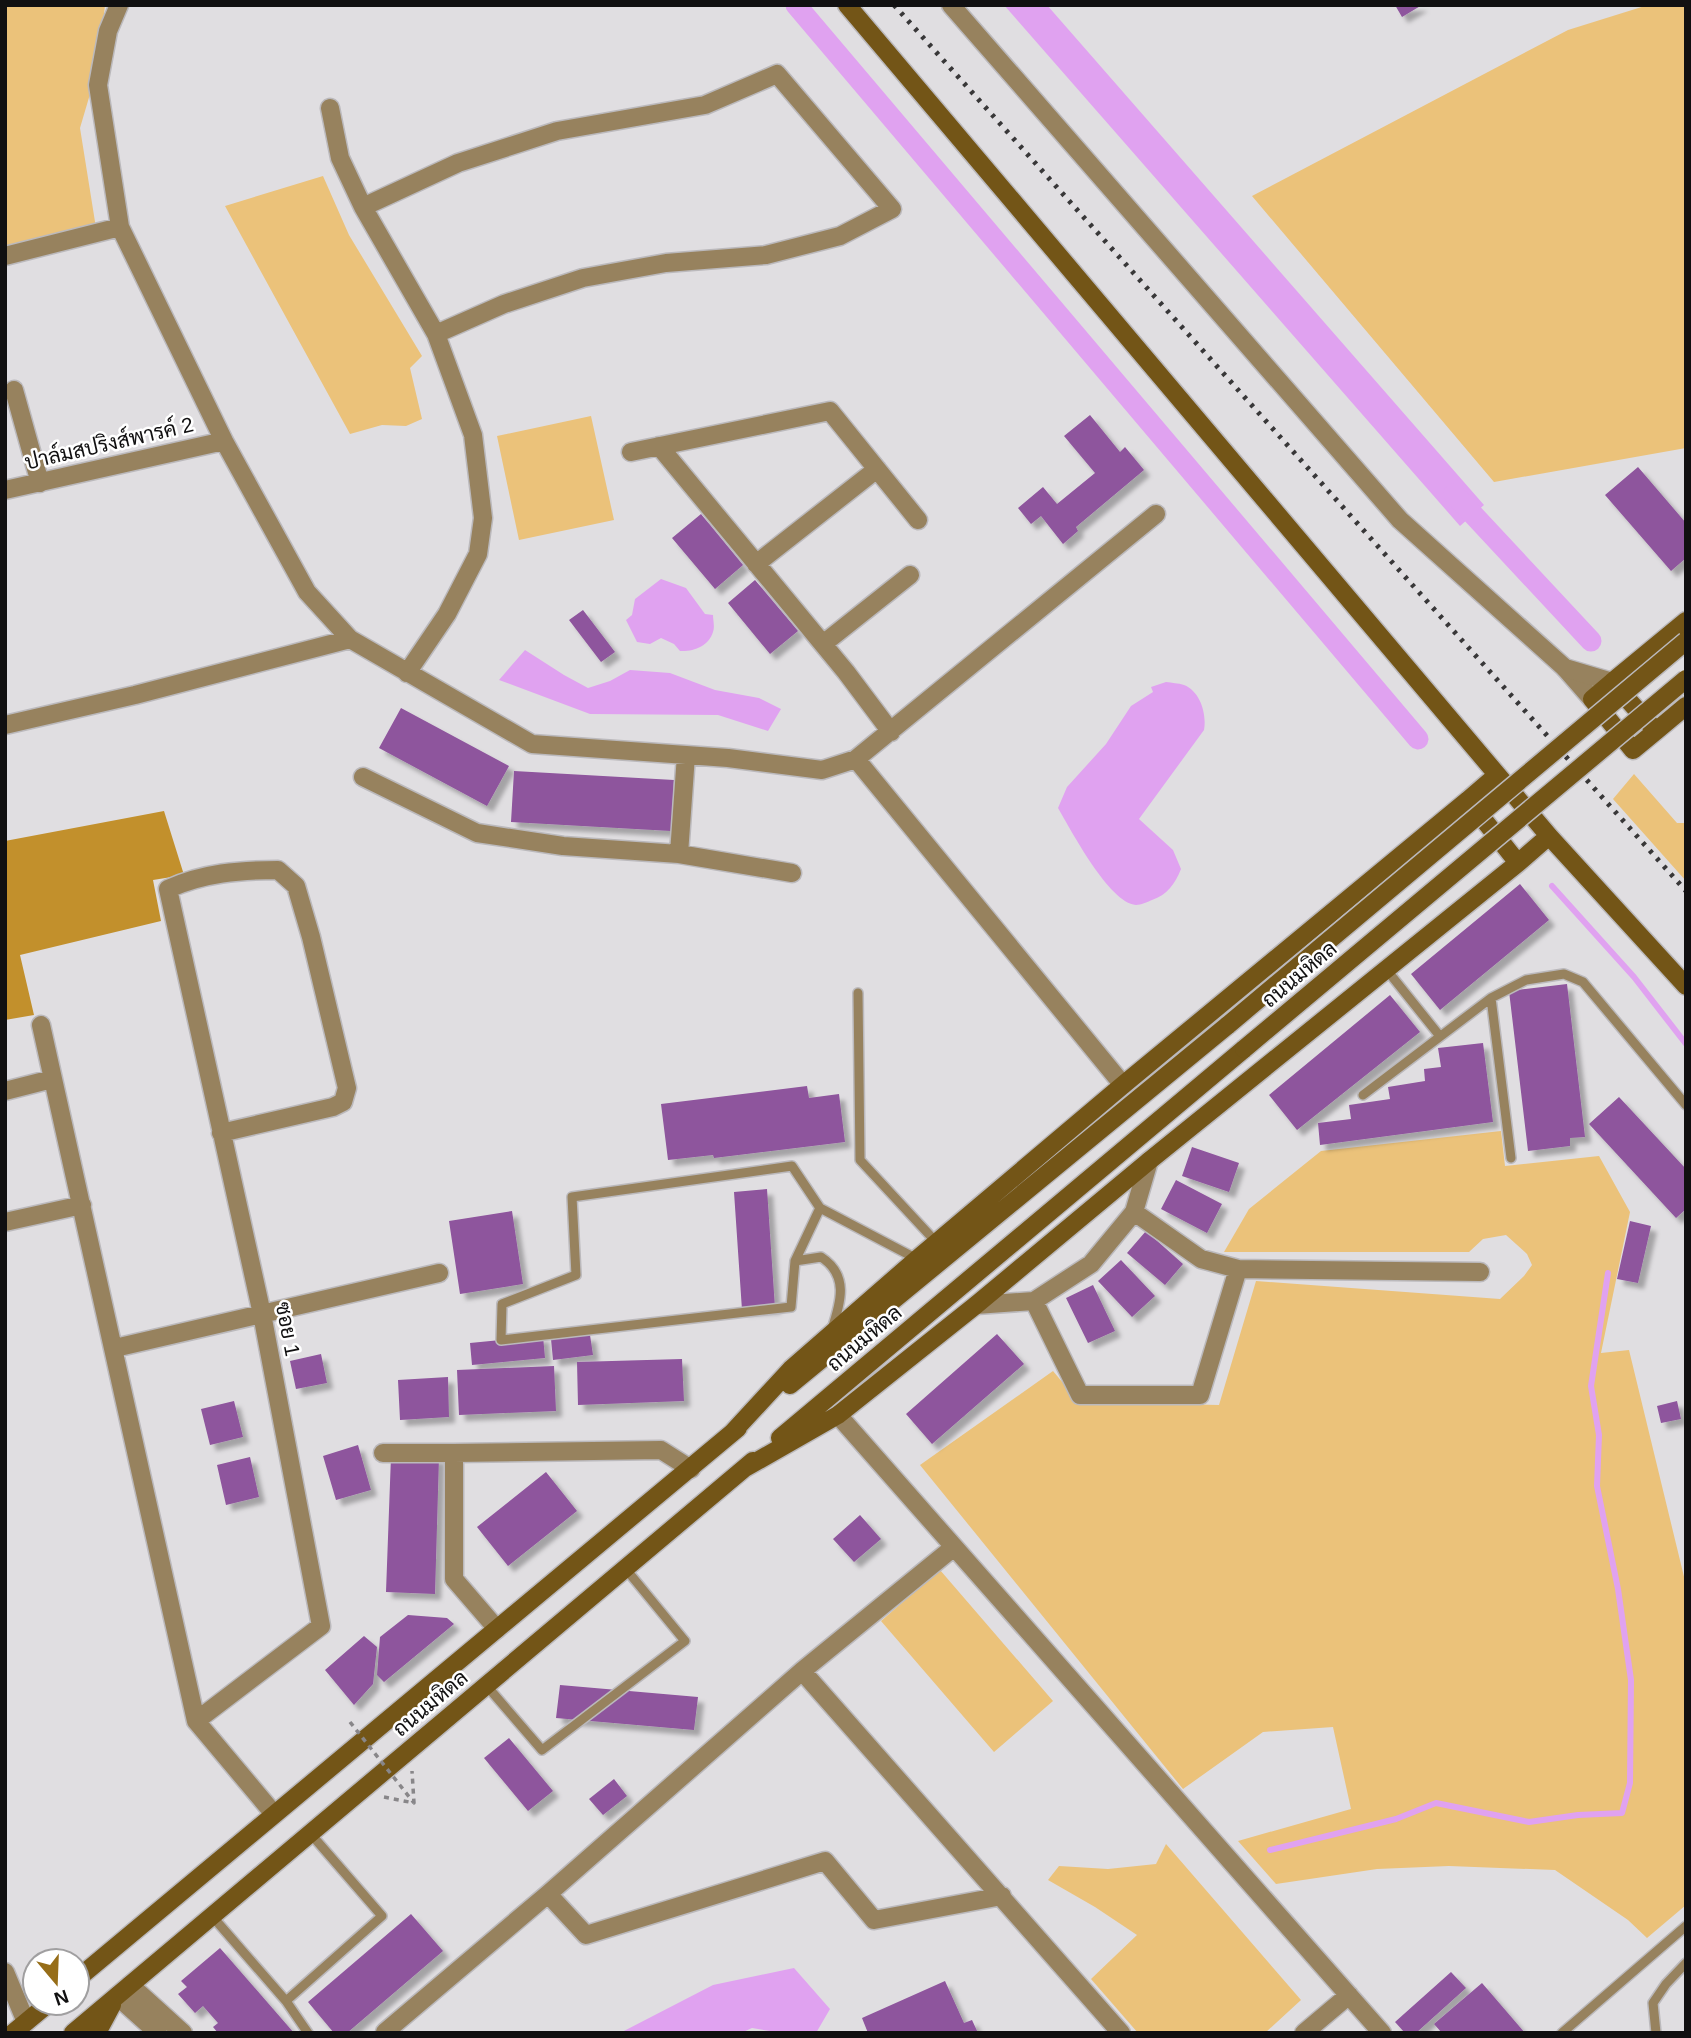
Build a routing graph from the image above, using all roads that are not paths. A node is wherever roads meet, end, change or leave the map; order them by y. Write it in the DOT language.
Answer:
graph roads {
  1 [pos="119,5"];
  2 [pos="847,5"];
  3 [pos="951,5"];
  4 [pos="330,108"];
  5 [pos="363,207"];
  6 [pos="120,227"];
  7 [pos="5,256"];
  8 [pos="436,334"];
  9 [pos="14,390"];
  10 [pos="224,441"];
  11 [pos="659,446"];
  12 [pos="631,452"];
  13 [pos="877,469"];
  14 [pos="40,482"];
  15 [pos="5,491"];
  16 [pos="1156,514"];
  17 [pos="918,520"];
  18 [pos="756,564"];
  19 [pos="911,575"];
  20 [pos="1686,621"];
  21 [pos="350,639"];
  22 [pos="1686,641"];
  23 [pos="823,644"];
  24 [pos="1565,668"];
  25 [pos="407,673"];
  26 [pos="1686,679"];
  27 [pos="1612,682"];
  28 [pos="1592,699"];
  29 [pos="1686,706"];
  30 [pos="5,725"];
  31 [pos="1656,731"];
  32 [pos="891,732"];
  33 [pos="686,755"];
  34 [pos="856,759"];
  35 [pos="1497,775"];
  36 [pos="363,778"];
  37 [pos="1468,800"];
  38 [pos="1549,836"];
  39 [pos="680,854"];
  40 [pos="1518,863"];
  41 [pos="792,873"];
  42 [pos="1386,969"];
  43 [pos="1686,986"];
  44 [pos="858,993"];
  45 [pos="1491,998"];
  46 [pos="41,1025"];
  47 [pos="1439,1035"];
  48 [pos="52,1079"];
  49 [pos="1123,1085"];
  50 [pos="5,1091"];
  51 [pos="1363,1095"];
  52 [pos="1686,1105"];
  53 [pos="220,1133"];
  54 [pos="1511,1158"];
  55 [pos="1149,1161"];
  56 [pos="82,1205"];
  57 [pos="820,1209"];
  58 [pos="1134,1212"];
  59 [pos="5,1222"];
  60 [pos="937,1243"];
  61 [pos="917,1259"];
  62 [pos="794,1261"];
  63 [pos="1238,1269"];
  64 [pos="1480,1272"];
  65 [pos="439,1273"];
  66 [pos="1034,1301"];
  67 [pos="976,1305"];
  68 [pos="262,1314"];
  69 [pos="831,1334"];
  70 [pos="115,1349"];
  71 [pos="838,1415"];
  72 [pos="730,1434"];
  73 [pos="383,1452"];
  74 [pos="454,1453"];
  75 [pos="745,1468"];
  76 [pos="691,1469"];
  77 [pos="954,1547"];
  78 [pos="625,1569"];
  79 [pos="498,1629"];
  80 [pos="802,1671"];
  81 [pos="486,1685"];
  82 [pos="196,1721"];
  83 [pos="274,1814"];
  84 [pos="310,1833"];
  85 [pos="548,1894"];
  86 [pos="1002,1896"];
  87 [pos="212,1916"];
  88 [pos="1686,1926"];
  89 [pos="1686,1963"];
  90 [pos="91,1967"];
  91 [pos="5,1972"];
  92 [pos="123,1990"];
  93 [pos="1349,1995"];
  94 [pos="286,2001"];
  95 [pos="31,2017"];
  96 [pos="17,2029"];
  97 [pos="385,2032"];
  98 [pos="72,2033"];
  99 [pos="97,2033"];
  100 [pos="158,2033"];
  101 [pos="183,2033"];
  102 [pos="308,2033"];
  103 [pos="1121,2033"];
  104 [pos="1304,2033"];
  105 [pos="1382,2033"];
  106 [pos="1562,2033"];
  107 [pos="1656,2033"];
  1 -- 6 [label="street"];
  2 -- 35 [label="main road"];
  3 -- 24 [label="street"];
  4 -- 5 [label="street"];
  5 -- 8 [label="street"];
  5 -- 8 [label="street"];
  6 -- 7 [label="street"];
  6 -- 10 [label="street"];
  8 -- 25 [label="street"];
  9 -- 14 [label="street"];
  10 -- 14 [label="street, ปาล์มสปริงส์พารค์ 2"];
  10 -- 21 [label="street"];
  11 -- 12 [label="street"];
  11 -- 13 [label="street"];
  11 -- 18 [label="street"];
  13 -- 17 [label="street"];
  13 -- 18 [label="street"];
  14 -- 15 [label="street, ปาล์มสปริงส์พารค์ 2"];
  16 -- 32 [label="street"];
  18 -- 23 [label="street"];
  19 -- 23 [label="street"];
  20 -- 27 [label="main road"];
  21 -- 25 [label="street"];
  21 -- 30 [label="street"];
  22 -- 72 [label="main road, ถนนมหิดล, bridge"];
  23 -- 32 [label="street"];
  24 -- 27 [label="street"];
  24 -- 28 [label="street"];
  25 -- 33 [label="street"];
  26 -- 75 [label="main road, ถนนมหิดล, bridge"];
  27 -- 28 [label="main road"];
  27 -- 31 [label="main road"];
  28 -- 31 [label="main road"];
  29 -- 31 [label="main road"];
  32 -- 34 [label="street"];
  33 -- 34 [label="street"];
  33 -- 39 [label="street"];
  34 -- 49 [label="street"];
  35 -- 37 [label="main road"];
  35 -- 38 [label="main road"];
  36 -- 39 [label="street"];
  37 -- 40 [label="main road"];
  37 -- 49 [label="main road"];
  38 -- 40 [label="main road"];
  38 -- 43 [label="main road"];
  39 -- 41 [label="street"];
  40 -- 42 [label="main road"];
  42 -- 47 [label="lane"];
  42 -- 55 [label="main road"];
  44 -- 60 [label="lane"];
  45 -- 47 [label="lane"];
  45 -- 52 [label="lane"];
  45 -- 54 [label="lane"];
  46 -- 48 [label="street"];
  47 -- 51 [label="lane"];
  48 -- 50 [label="street"];
  48 -- 56 [label="street"];
  49 -- 60 [label="main road"];
  53 -- 53 [label="street, ซอย 1"];
  53 -- 68 [label="street, ซอย 1"];
  55 -- 58 [label="street"];
  55 -- 67 [label="main road"];
  56 -- 59 [label="street"];
  56 -- 70 [label="street"];
  57 -- 61 [label="lane"];
  57 -- 62 [label="lane"];
  57 -- 62 [label="lane"];
  58 -- 63 [label="street"];
  58 -- 66 [label="street"];
  60 -- 61 [label="main road"];
  61 -- 69 [label="main road"];
  62 -- 69 [label="lane"];
  63 -- 64 [label="street"];
  63 -- 66 [label="street"];
  65 -- 68 [label="street"];
  66 -- 67 [label="street"];
  67 -- 71 [label="main road"];
  68 -- 70 [label="street"];
  68 -- 82 [label="street, ซอย 1"];
  69 -- 72 [label="main road"];
  70 -- 82 [label="street"];
  71 -- 75 [label="main road"];
  71 -- 77 [label="street"];
  72 -- 76 [label="main road, ถนนมหิดล"];
  73 -- 74 [label="street"];
  74 -- 76 [label="street"];
  74 -- 79 [label="street"];
  75 -- 78 [label="main road, ถนนมหิดล"];
  76 -- 79 [label="main road, ถนนมหิดล"];
  77 -- 80 [label="street"];
  77 -- 93 [label="street"];
  78 -- 81 [label="main road, ถนนมหิดล"];
  78 -- 81 [label="lane"];
  79 -- 83 [label="main road, ถนนมหิดล"];
  80 -- 85 [label="street"];
  80 -- 86 [label="street"];
  81 -- 84 [label="main road, ถนนมหิดล"];
  82 -- 83 [label="street"];
  83 -- 90 [label="main road, ถนนมหิดล"];
  84 -- 87 [label="main road, ถนนมหิดล"];
  84 -- 94 [label="lane"];
  85 -- 86 [label="street"];
  85 -- 97 [label="street"];
  86 -- 103 [label="street"];
  87 -- 92 [label="main road, ถนนมหิดล"];
  87 -- 94 [label="lane"];
  88 -- 106 [label="lane"];
  89 -- 107 [label="lane"];
  91 -- 96 [label="street"];
  92 -- 98 [label="main road, ถนนมหิดล"];
  92 -- 99 [label="main road"];
  92 -- 100 [label="street"];
  92 -- 101 [label="street"];
  93 -- 104 [label="street"];
  93 -- 105 [label="street"];
  94 -- 102 [label="lane"];
  95 -- 96 [label="main road"];
}
